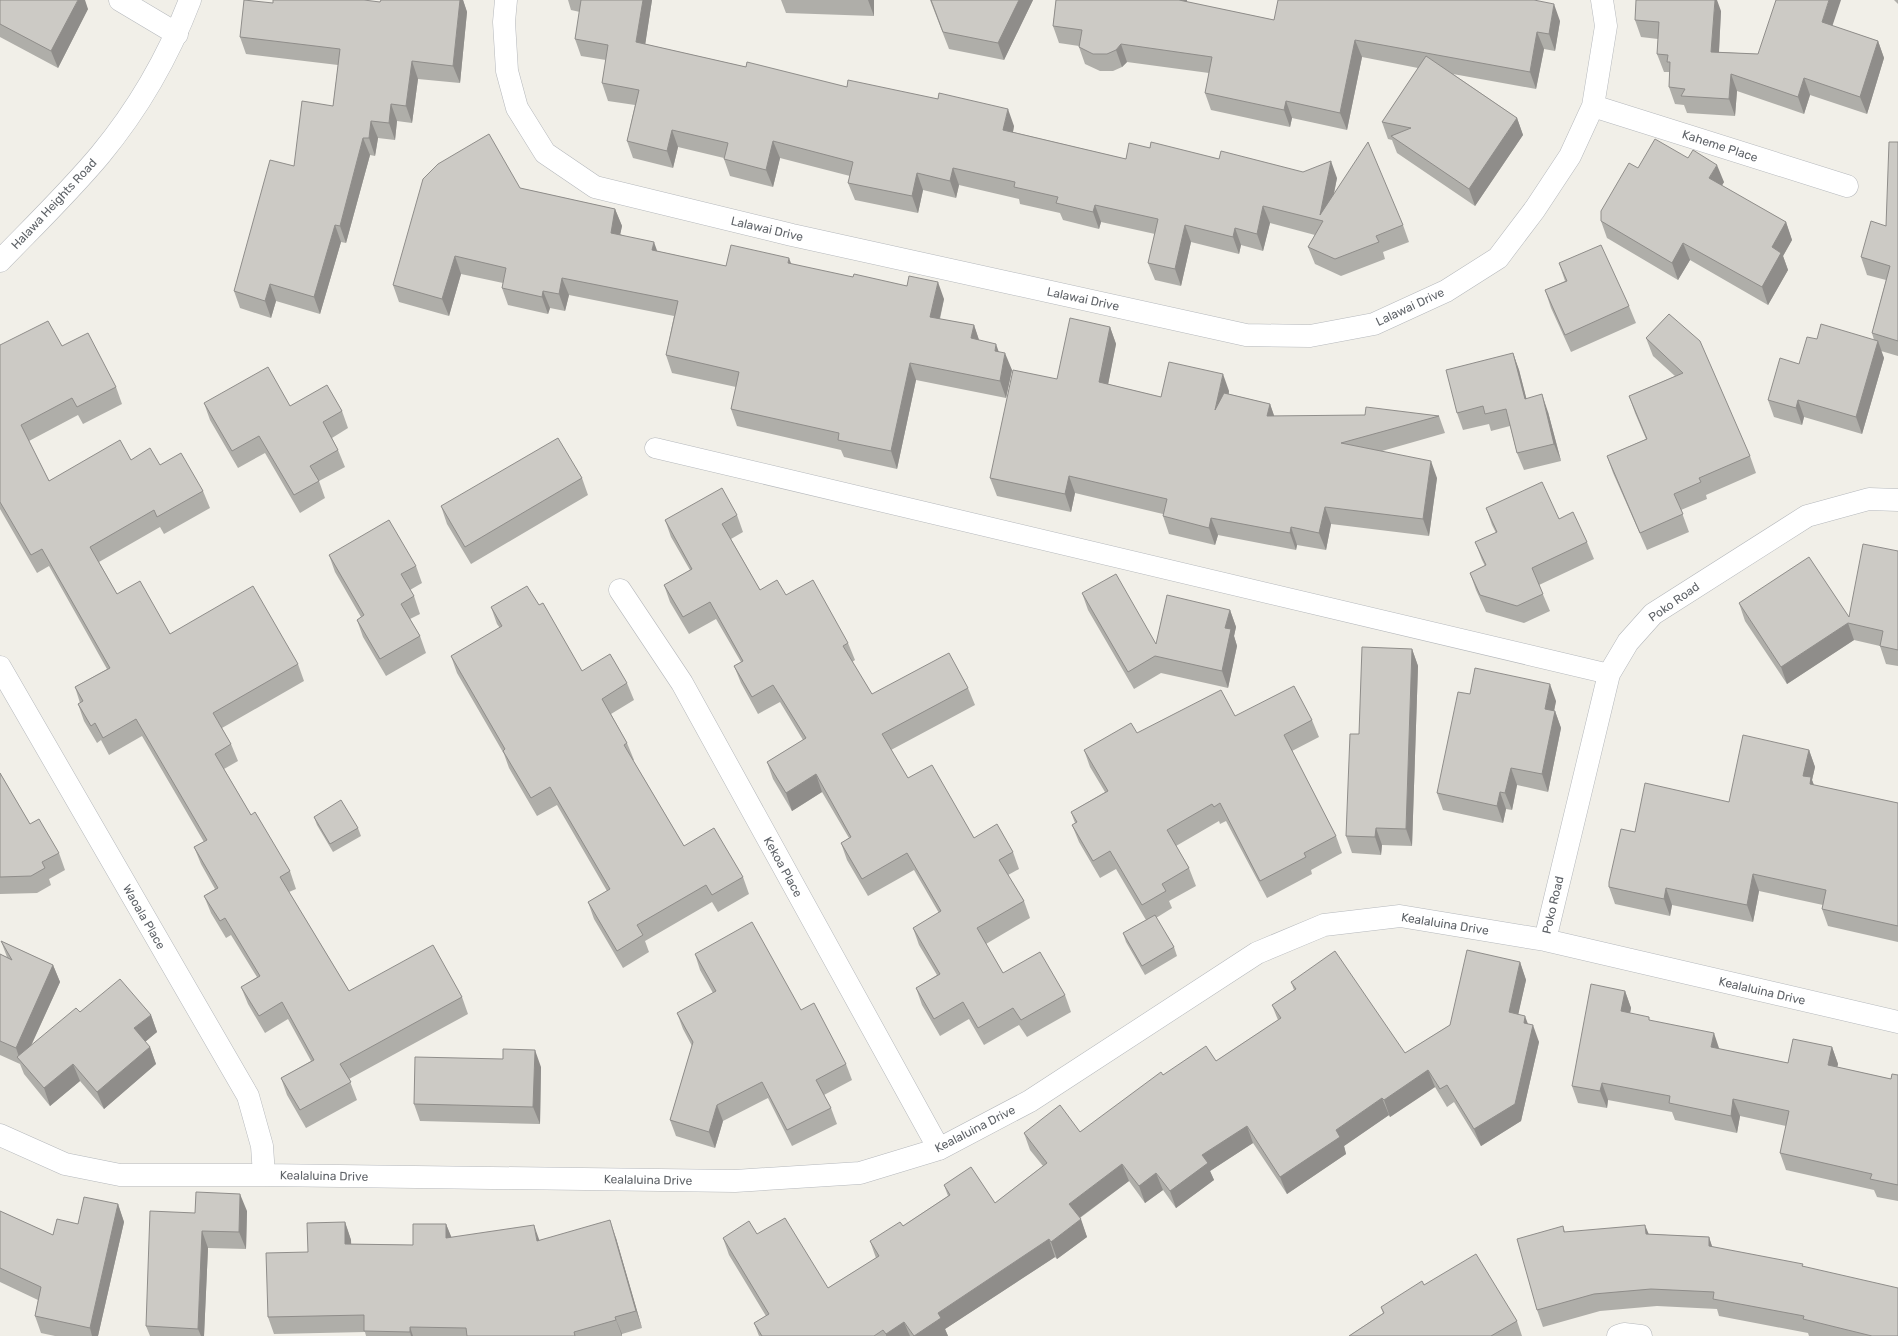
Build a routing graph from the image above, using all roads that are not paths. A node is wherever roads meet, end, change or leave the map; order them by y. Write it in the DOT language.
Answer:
graph roads {
  1 [pos="120,0"];
  2 [pos="190,0"];
  3 [pos="506,0"];
  4 [pos="1602,0"];
  5 [pos="177,34"];
  6 [pos="1593,106"];
  7 [pos="1847,186"];
  8 [pos="0,261"];
  9 [pos="655,448"];
  10 [pos="1898,500"];
  11 [pos="620,590"];
  12 [pos="0,667"];
  13 [pos="1609,674"];
  14 [pos="1545,940"];
  15 [pos="1898,1022"];
  16 [pos="0,1135"];
  17 [pos="939,1150"];
  18 [pos="264,1175"];
  19 [pos="1618,1336"];
  20 [pos="1641,1336"];
  1 -- 5 [label="street"];
  2 -- 5 [label="street, Halawa Heights Road"];
  3 -- 6 [label="street, Lalawai Drive"];
  4 -- 6 [label="street, Lalawai Drive"];
  5 -- 8 [label="street, Halawa Heights Road"];
  6 -- 7 [label="street, Kaheme Place"];
  9 -- 13 [label="lane"];
  10 -- 13 [label="street, Poko Road"];
  11 -- 17 [label="street, Kekoa Place"];
  12 -- 18 [label="street, Waoala Place"];
  13 -- 14 [label="street, Poko Road"];
  14 -- 15 [label="street, Kealaluina Drive"];
  14 -- 17 [label="street, Kealaluina Drive"];
  16 -- 18 [label="street, Kealaluina Drive"];
  17 -- 18 [label="street, Kealaluina Drive"];
  19 -- 20 [label="street"];
}
